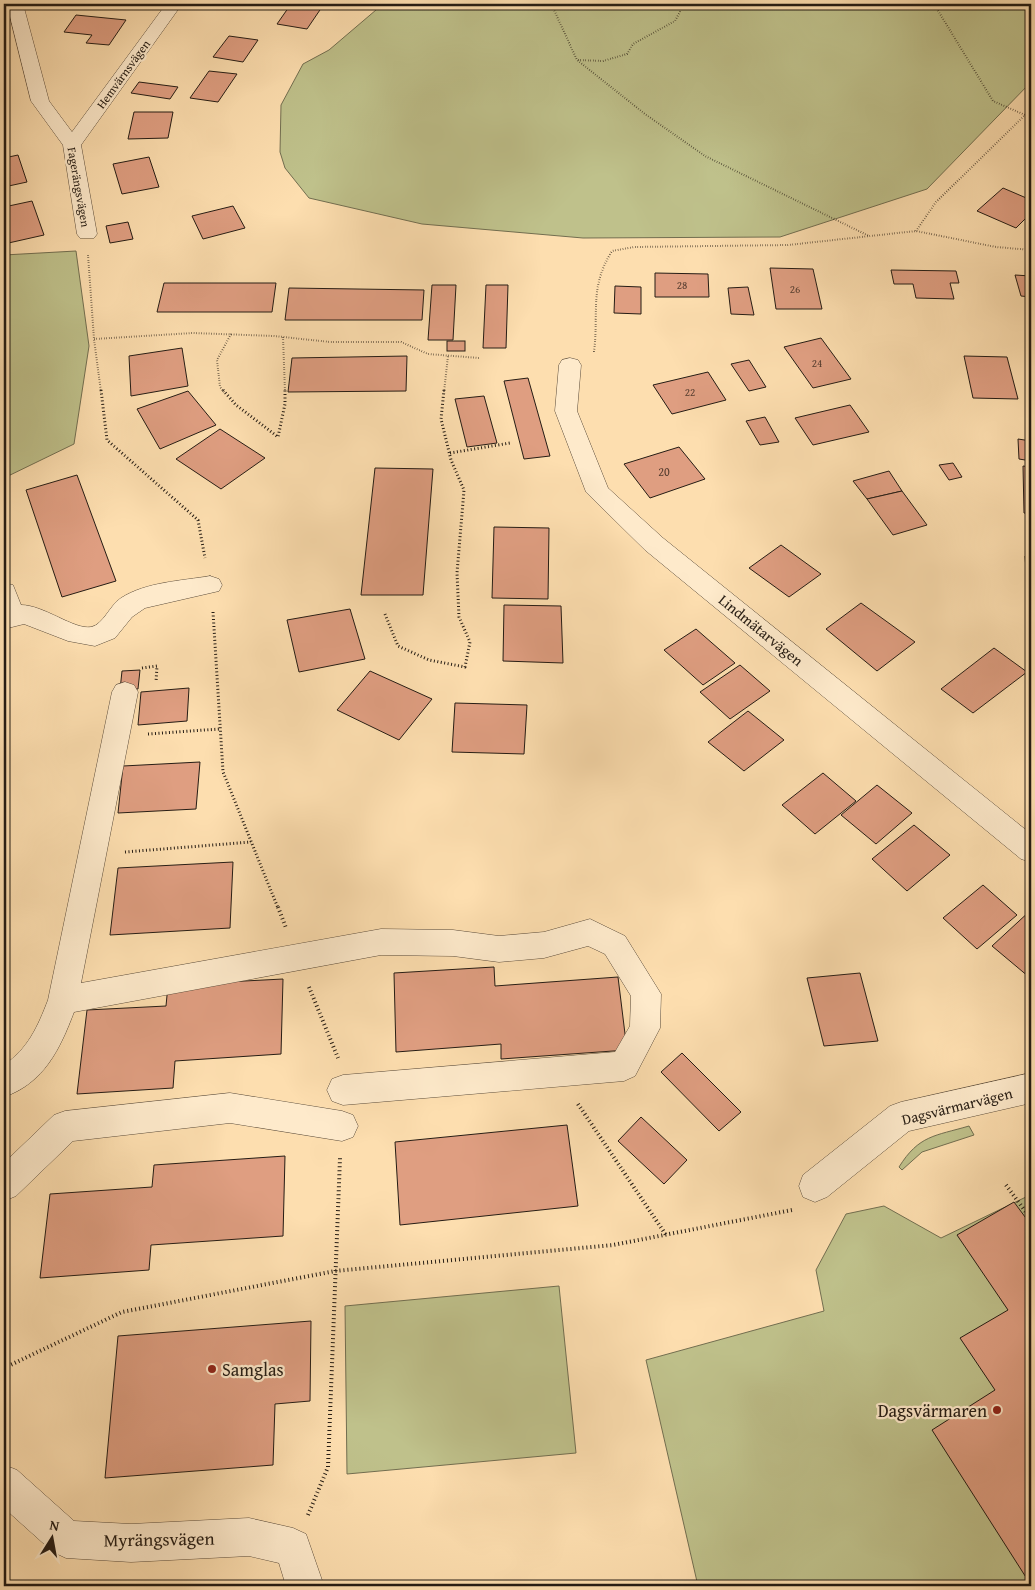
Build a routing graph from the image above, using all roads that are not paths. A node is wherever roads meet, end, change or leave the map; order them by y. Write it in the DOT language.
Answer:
graph roads {
  1 [pos="15,4"];
  2 [pos="174,4"];
  3 [pos="72,145"];
  4 [pos="87,234"];
  5 [pos="570,365"];
  6 [pos="210,585"];
  7 [pos="6,609"];
  8 [pos="125,692"];
  9 [pos="1031,850"];
  10 [pos="63,1000"];
  11 [pos="4,1082"];
  12 [pos="1031,1088"];
  13 [pos="343,1090"];
  14 [pos="342,1126"];
  15 [pos="4,1185"];
  16 [pos="815,1186"];
  17 [pos="4,1483"];
  18 [pos="305,1586"];
  1 -- 3 [label="street, Fagerängsvägen"];
  2 -- 3 [label="street, Hemvärnsvägen"];
  3 -- 4 [label="street, Fagerängsvägen"];
  5 -- 9 [label="street, Lindmätarvägen"];
  6 -- 7 [label="street"];
  8 -- 10 [label="street"];
  10 -- 11 [label="street"];
  10 -- 13 [label="street"];
  12 -- 16 [label="street, Dagsvärmarvägen"];
  14 -- 15 [label="street"];
  17 -- 18 [label="street, Myrängsvägen"];
}
